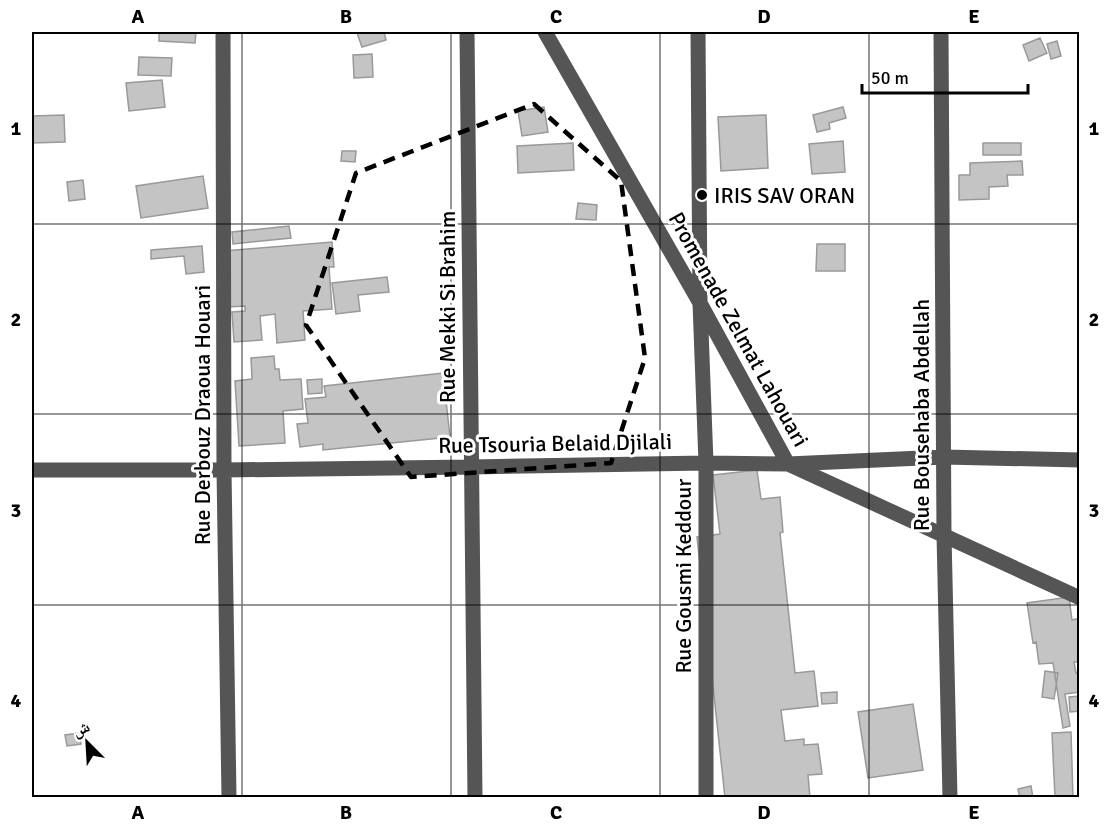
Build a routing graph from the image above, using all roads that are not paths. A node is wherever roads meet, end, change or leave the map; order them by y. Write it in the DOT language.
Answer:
graph roads {
  1 [pos="223,32"];
  2 [pos="467,32"];
  3 [pos="545,32"];
  4 [pos="698,32"];
  5 [pos="940,32"];
  6 [pos="700,303"];
  7 [pos="944,457"];
  8 [pos="1080,460"];
  9 [pos="706,463"];
  10 [pos="788,464"];
  11 [pos="471,467"];
  12 [pos="32,470"];
  13 [pos="224,470"];
  14 [pos="944,535"];
  15 [pos="1080,598"];
  16 [pos="229,798"];
  17 [pos="475,798"];
  18 [pos="706,798"];
  19 [pos="950,798"];
  1 -- 13 [label="street, Rue Derbouz Draoua Houari"];
  2 -- 11 [label="street, Rue Mekki Si Brahim"];
  3 -- 6 [label="street, Promenade Zelmat Lahouari"];
  4 -- 6 [label="street, Rue Gousmi Keddour"];
  5 -- 7 [label="street, Rue Bousehaba Abdellah"];
  6 -- 9 [label="street, Rue Gousmi Keddour"];
  6 -- 10 [label="street, Promenade Zelmat Lahouari"];
  7 -- 8 [label="street, Rue Tsouria Belaid Djilali"];
  7 -- 10 [label="street, Rue Tsouria Belaid Djilali"];
  7 -- 14 [label="street, Rue Bousehaba Abdellah"];
  9 -- 10 [label="street, Rue Tsouria Belaid Djilali"];
  9 -- 11 [label="street, Rue Tsouria Belaid Djilali"];
  9 -- 18 [label="street, Rue Gousmi Keddour"];
  10 -- 14 [label="street, Promenade Zelmat Lahouari"];
  11 -- 13 [label="street, Rue Tsouria Belaid Djilali"];
  11 -- 17 [label="street, Rue Mekki Si Brahim"];
  12 -- 13 [label="street, Rue Tsouria Belaid Djilali"];
  13 -- 16 [label="street, Rue Derbouz Draoua Houari"];
  14 -- 15 [label="street, Promenade Zelmat Lahouari"];
  14 -- 19 [label="street, Rue Bousehaba Abdellah"];
}
